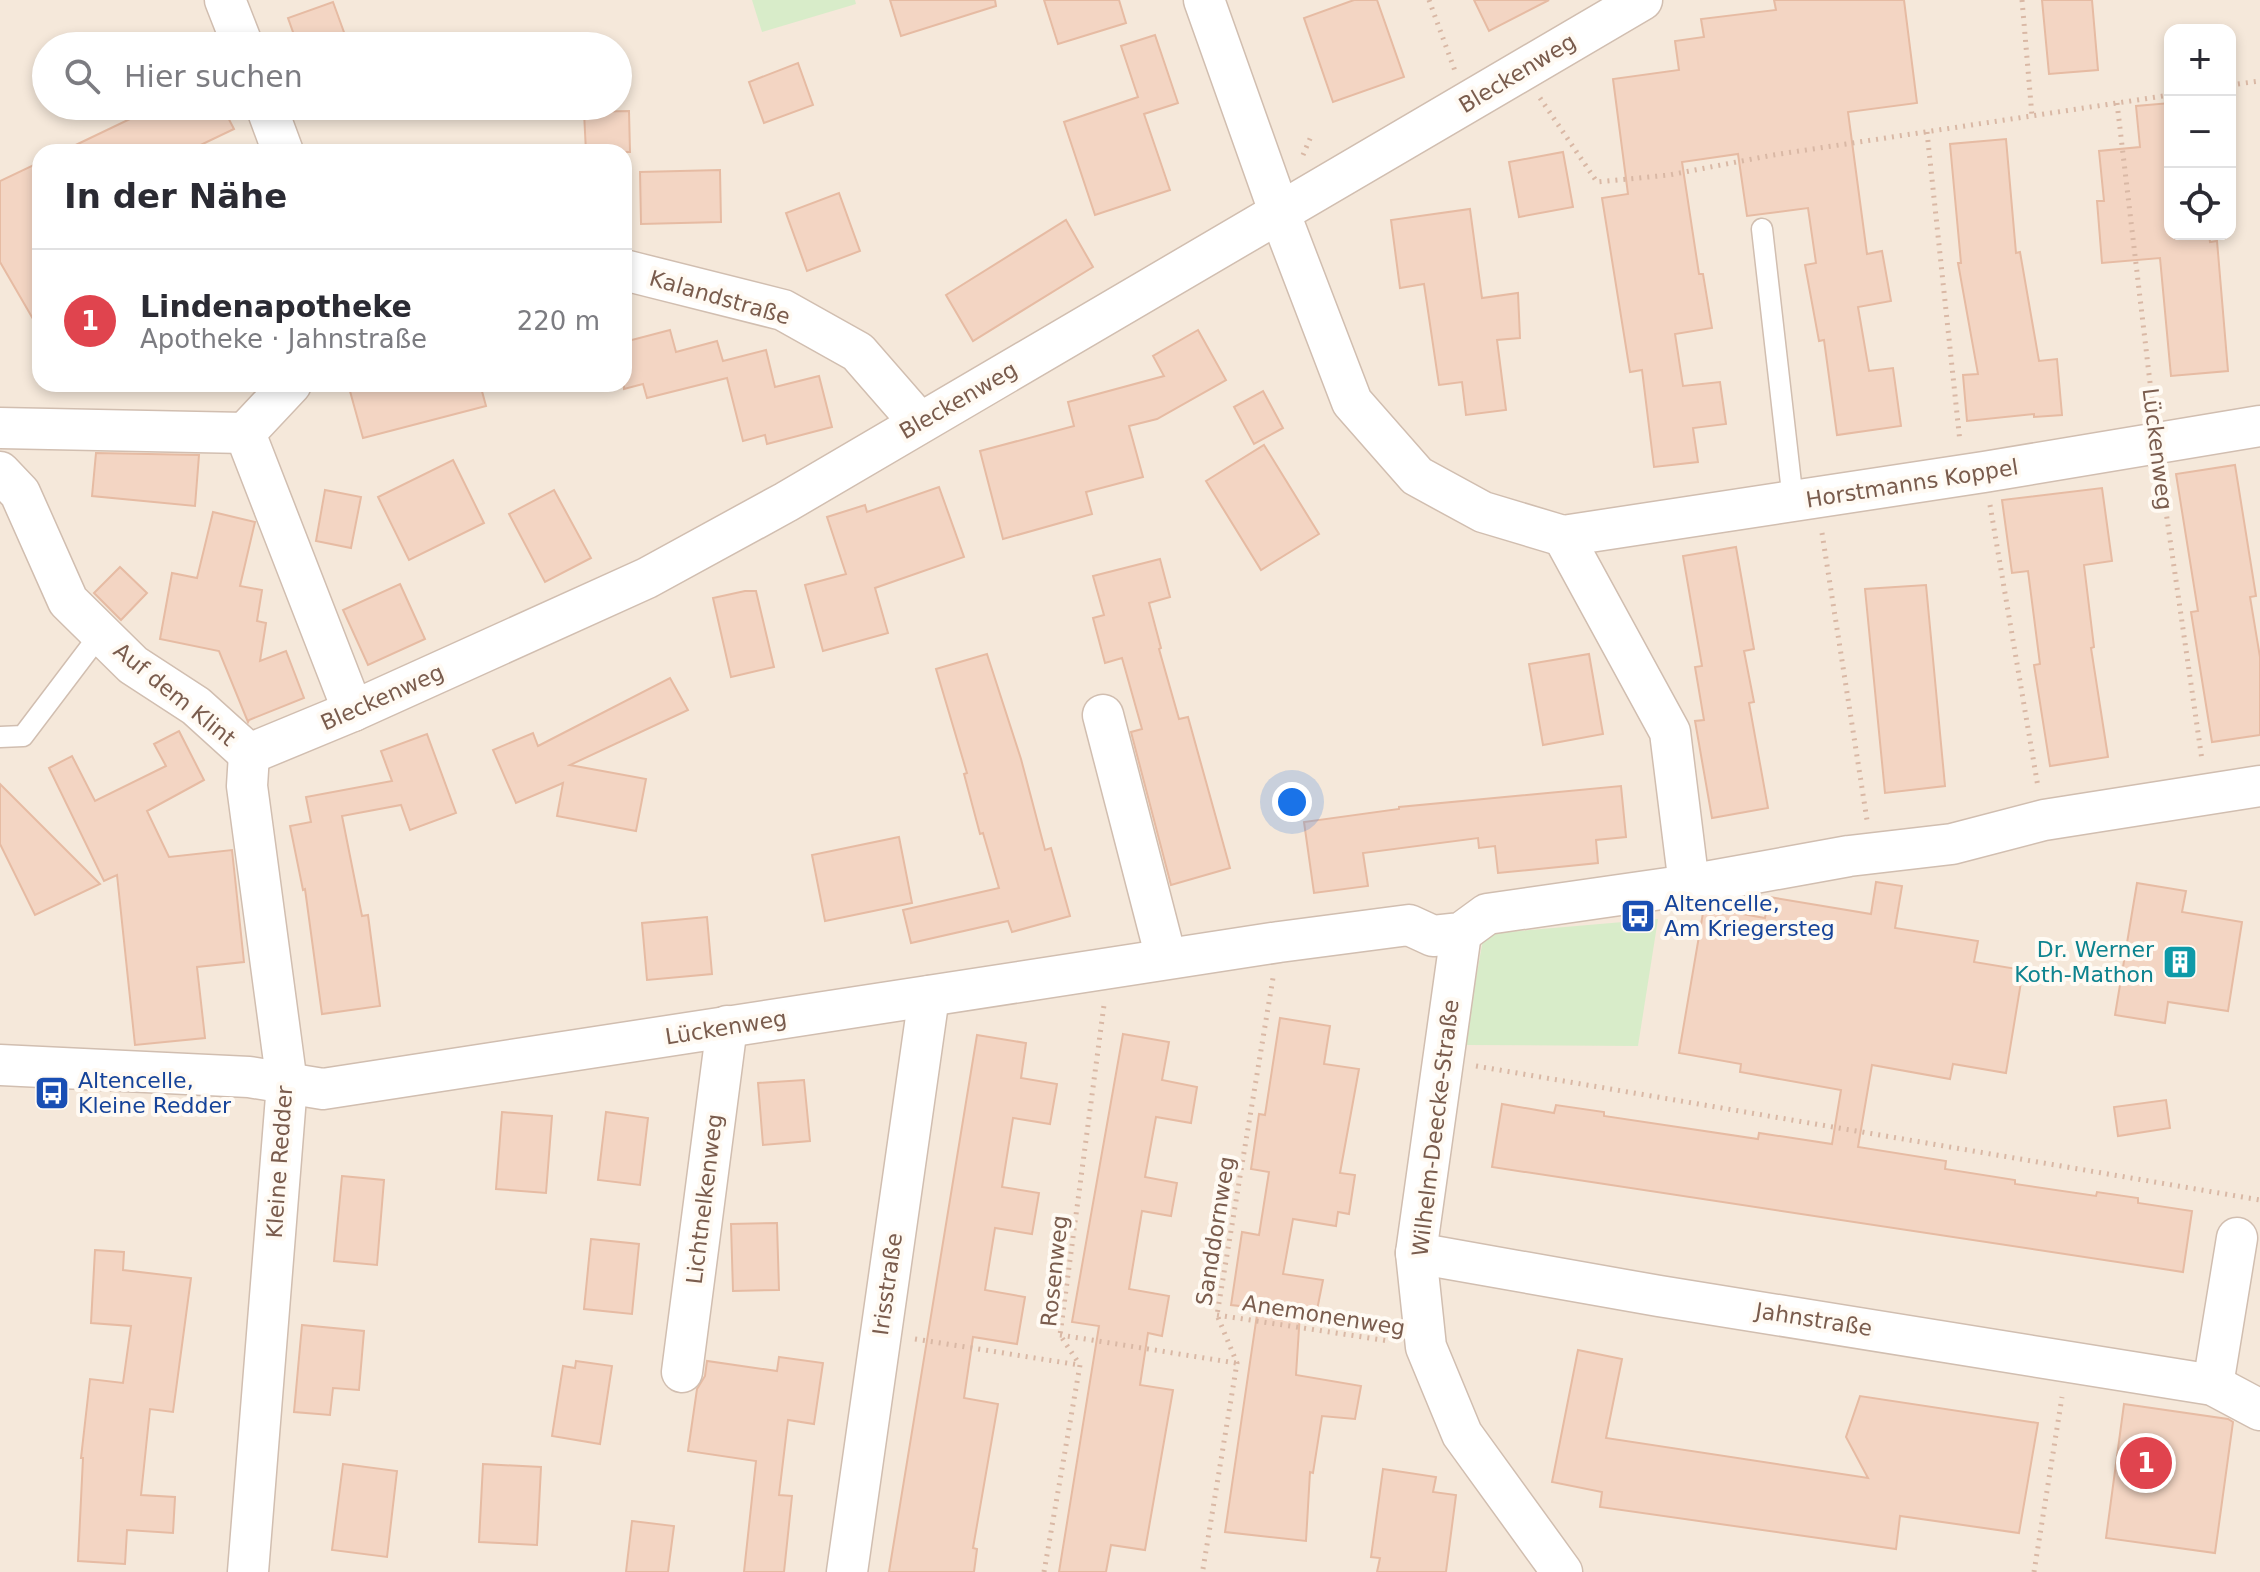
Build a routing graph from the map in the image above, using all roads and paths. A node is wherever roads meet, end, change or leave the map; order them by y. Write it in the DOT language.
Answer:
graph roads {
  1 [pos="225,0"];
  2 [pos="1204,0"];
  3 [pos="1429,0"];
  4 [pos="1642,0"];
  5 [pos="2022,0"];
  6 [pos="238,32"];
  7 [pos="1522,71"];
  8 [pos="1457,78"];
  9 [pos="2260,81"];
  10 [pos="2236,84"];
  11 [pos="2164,96"];
  12 [pos="2117,103"];
  13 [pos="2032,116"];
  14 [pos="271,120"];
  15 [pos="1927,132"];
  16 [pos="280,144"];
  17 [pos="1280,214"];
  18 [pos="1762,229"];
  19 [pos="632,272"];
  20 [pos="283,392"];
  21 [pos="919,422"];
  22 [pos="2260,426"];
  23 [pos="0,428"];
  24 [pos="245,433"];
  25 [pos="2157,443"];
  26 [pos="0,472"];
  27 [pos="1974,474"];
  28 [pos="1805,499"];
  29 [pos="1563,536"];
  30 [pos="101,633"];
  31 [pos="353,711"];
  32 [pos="1103,715"];
  33 [pos="0,737"];
  34 [pos="249,754"];
  35 [pos="2260,786"];
  36 [pos="2207,794"];
  37 [pos="2044,820"];
  38 [pos="1872,852"];
  39 [pos="1689,885"];
  40 [pos="1461,933"];
  41 [pos="1279,942"];
  42 [pos="1166,958"];
  43 [pos="1109,967"];
  44 [pos="929,996"];
  45 [pos="727,1026"];
  46 [pos="1443,1061"];
  47 [pos="0,1065"];
  48 [pos="287,1084"];
  49 [pos="2260,1200"];
  50 [pos="2237,1238"];
  51 [pos="1416,1253"];
  52 [pos="1217,1315"];
  53 [pos="880,1333"];
  54 [pos="1060,1335"];
  55 [pos="1426,1347"];
  56 [pos="2068,1360"];
  57 [pos="1237,1363"];
  58 [pos="1080,1365"];
  59 [pos="682,1372"];
  60 [pos="2213,1385"];
  61 [pos="2260,1410"];
  62 [pos="1203,1569"];
  63 [pos="248,1572"];
  64 [pos="847,1572"];
  65 [pos="1044,1572"];
  66 [pos="1562,1572"];
  67 [pos="2034,1572"];
  1 -- 6 [label="street"];
  2 -- 17 [label="street, Horstmanns Koppel"];
  3 -- 8 [label="path"];
  4 -- 7 [label="street, Bleckenweg"];
  5 -- 13 [label="path"];
  7 -- 15 [label="path"];
  7 -- 17 [label="street, Bleckenweg"];
  9 -- 10 [label="path"];
  11 -- 12 [label="path"];
  12 -- 13 [label="path"];
  12 -- 25 [label="path, Lückenweg"];
  13 -- 15 [label="path"];
  14 -- 16 [label="street"];
  15 -- 27 [label="path"];
  17 -- 21 [label="street, Bleckenweg"];
  17 -- 29 [label="street, Horstmanns Koppel"];
  18 -- 28 [label="lane"];
  19 -- 21 [label="street, Kalandstraße"];
  20 -- 24 [label="street"];
  21 -- 31 [label="street, Bleckenweg"];
  22 -- 25 [label="street, Horstmanns Koppel"];
  23 -- 24 [label="street"];
  24 -- 31 [label="street"];
  25 -- 27 [label="street, Horstmanns Koppel"];
  25 -- 36 [label="path, Lückenweg"];
  26 -- 30 [label="street, Auf dem Klint"];
  27 -- 28 [label="street, Horstmanns Koppel"];
  27 -- 37 [label="path"];
  28 -- 29 [label="street, Horstmanns Koppel"];
  28 -- 38 [label="path"];
  29 -- 39 [label="street"];
  30 -- 33 [label="lane, Auf dem Klint"];
  30 -- 34 [label="street, Auf dem Klint"];
  31 -- 34 [label="street, Bleckenweg"];
  32 -- 42 [label="street"];
  34 -- 48 [label="street, Kleine Redder"];
  35 -- 36 [label="street"];
  36 -- 37 [label="street"];
  37 -- 38 [label="street"];
  38 -- 39 [label="street"];
  39 -- 40 [label="street"];
  40 -- 41 [label="street, Lückenweg"];
  40 -- 46 [label="street, Wilhelm-Deecke-Straße"];
  41 -- 42 [label="street, Lückenweg"];
  41 -- 52 [label="path, Sanddornweg"];
  42 -- 43 [label="street, Lückenweg"];
  43 -- 44 [label="street, Lückenweg"];
  43 -- 54 [label="path, Rosenweg"];
  44 -- 45 [label="street, Lückenweg"];
  44 -- 53 [label="street, Irisstraße"];
  45 -- 48 [label="street, Lückenweg"];
  45 -- 59 [label="street, Lichtnelkenweg"];
  46 -- 49 [label="path"];
  46 -- 51 [label="street, Wilhelm-Deecke-Straße"];
  47 -- 48 [label="street, Lückenweg"];
  48 -- 63 [label="street, Kleine Redder"];
  50 -- 60 [label="street"];
  51 -- 55 [label="street, Wilhelm-Deecke-Straße"];
  51 -- 56 [label="street, Jahnstraße"];
  52 -- 55 [label="path, Anemonenweg"];
  52 -- 57 [label="path, Sanddornweg"];
  53 -- 58 [label="path"];
  53 -- 64 [label="street, Irisstraße"];
  54 -- 57 [label="path"];
  54 -- 58 [label="path, Rosenweg"];
  55 -- 66 [label="street, Wilhelm-Deecke-Straße"];
  56 -- 60 [label="street, Jahnstraße"];
  56 -- 67 [label="path"];
  57 -- 62 [label="path"];
  58 -- 65 [label="path"];
  60 -- 61 [label="street, Jahnstraße"];
}
